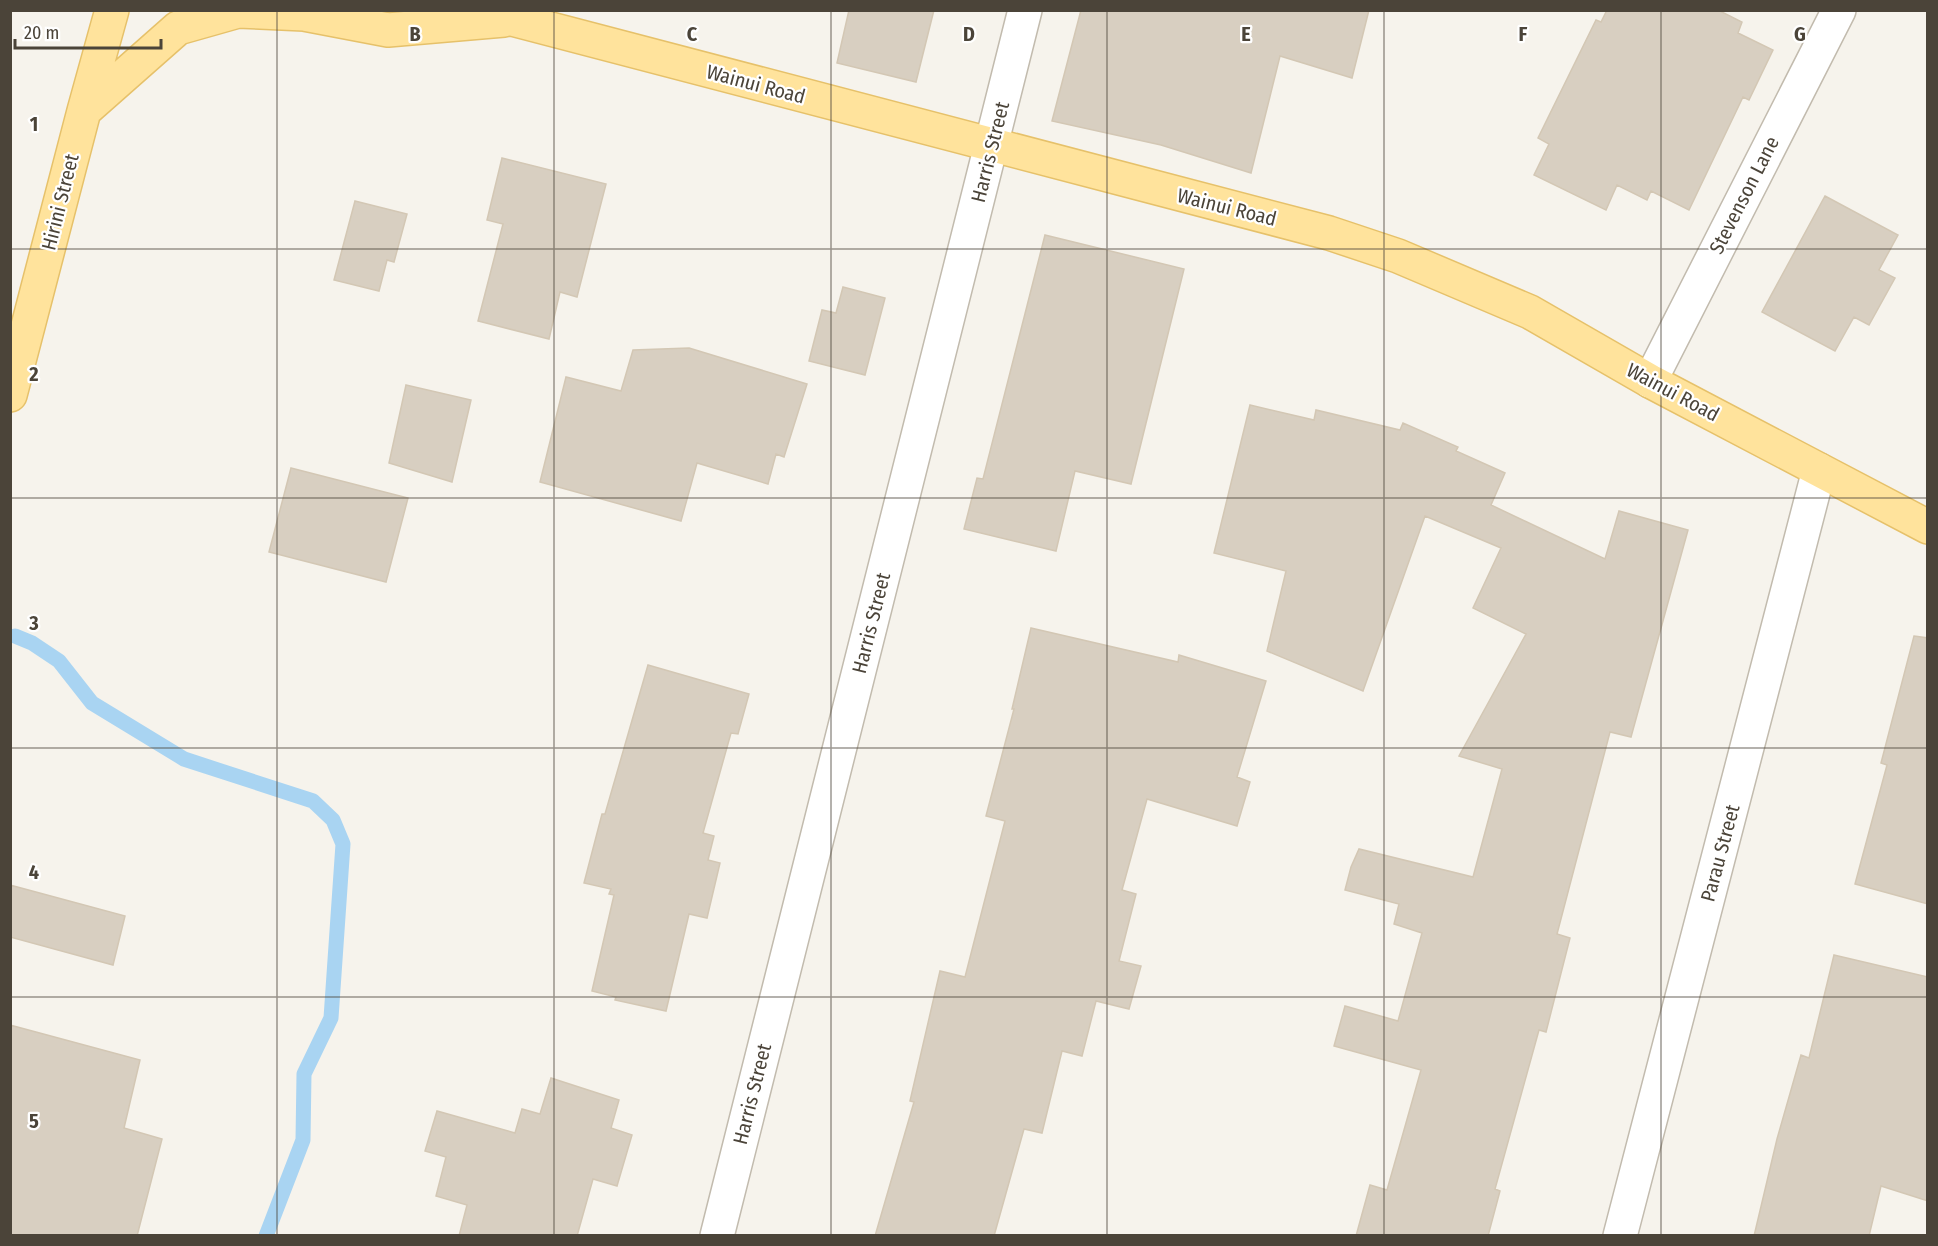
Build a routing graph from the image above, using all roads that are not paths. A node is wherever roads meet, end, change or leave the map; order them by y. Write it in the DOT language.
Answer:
graph roads {
  1 [pos="112,10"];
  2 [pos="478,10"];
  3 [pos="1025,10"];
  4 [pos="1839,10"];
  5 [pos="511,20"];
  6 [pos="84,111"];
  7 [pos="991,146"];
  8 [pos="1650,381"];
  9 [pos="10,395"];
  10 [pos="1819,470"];
  11 [pos="1928,527"];
  12 [pos="717,1236"];
  13 [pos="1620,1236"];
  1 -- 6 [label="main road, Hirini Street"];
  2 -- 5 [label="main road, Wainui Road"];
  3 -- 7 [label="street, Harris Street"];
  4 -- 8 [label="street, Stevenson Lane"];
  5 -- 6 [label="main road"];
  5 -- 7 [label="main road, Wainui Road"];
  6 -- 9 [label="main road, Hirini Street"];
  7 -- 8 [label="main road, Wainui Road"];
  7 -- 12 [label="street, Harris Street"];
  8 -- 10 [label="main road, Wainui Road"];
  10 -- 11 [label="main road, Wainui Road"];
  10 -- 13 [label="street, Parau Street"];
}
